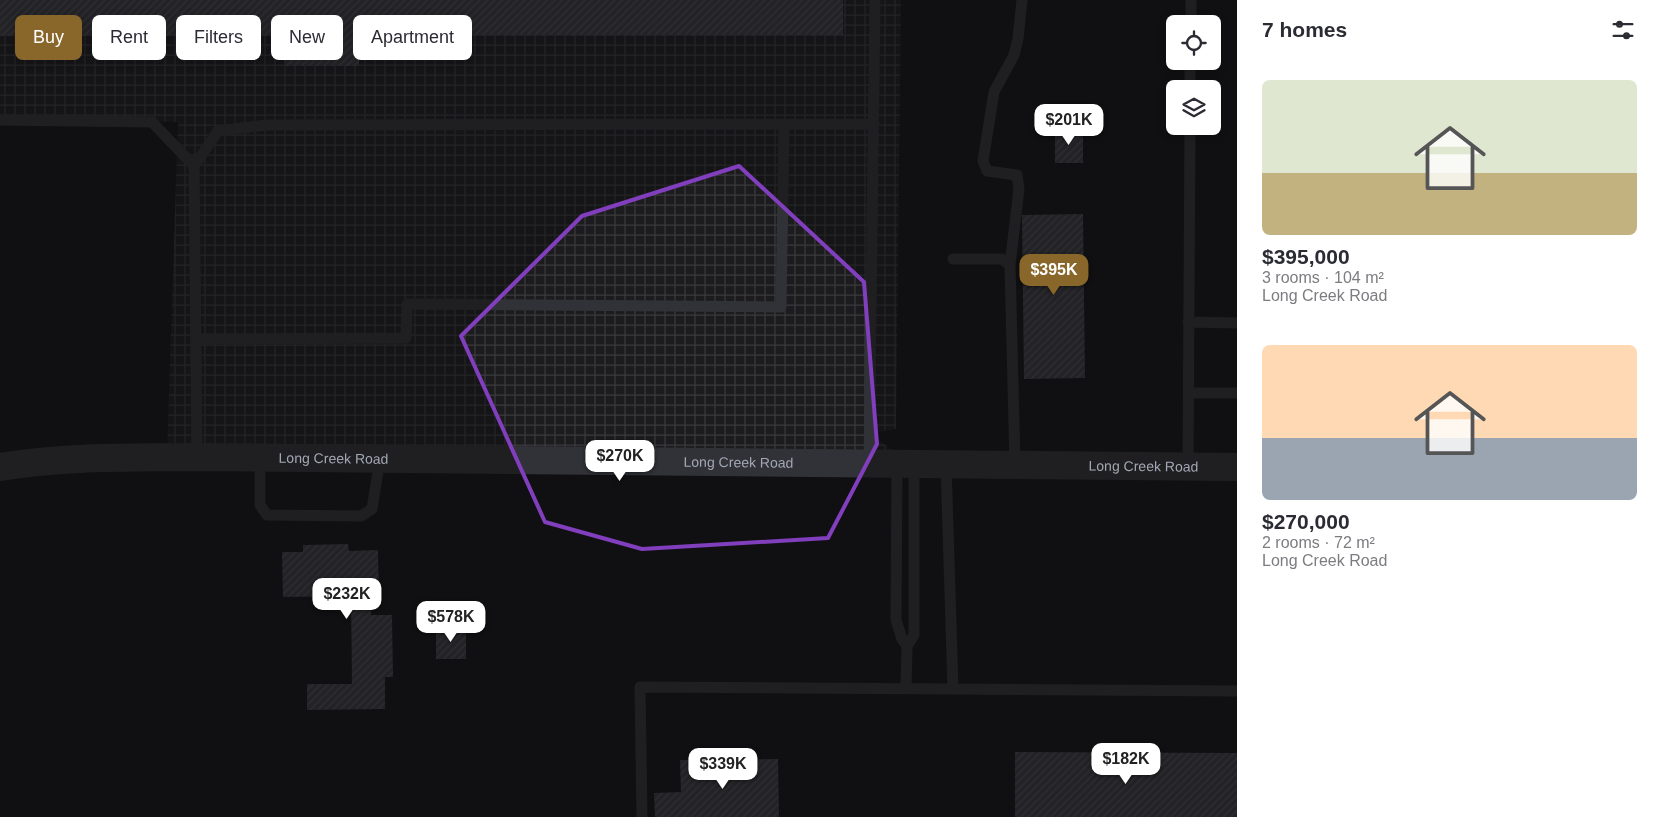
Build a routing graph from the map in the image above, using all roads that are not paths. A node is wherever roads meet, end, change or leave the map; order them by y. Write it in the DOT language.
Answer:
graph roads {
  1 [pos="876,0"];
  2 [pos="1022,0"];
  3 [pos="1191,0"];
  4 [pos="1191,15"];
  5 [pos="0,120"];
  6 [pos="784,124"];
  7 [pos="874,124"];
  8 [pos="1190,135"];
  9 [pos="194,166"];
  10 [pos="952,259"];
  11 [pos="1010,265"];
  12 [pos="1188,322"];
  13 [pos="1237,323"];
  14 [pos="196,338"];
  15 [pos="1189,393"];
  16 [pos="1237,393"];
  17 [pos="197,457"];
  18 [pos="260,457"];
  19 [pos="380,459"];
  20 [pos="869,463"];
  21 [pos="906,464"];
  22 [pos="946,464"];
  23 [pos="1015,465"];
  24 [pos="0,467"];
  25 [pos="1188,467"];
  26 [pos="1237,467"];
  27 [pos="907,646"];
  28 [pos="906,688"];
  29 [pos="952,689"];
  30 [pos="1237,691"];
  31 [pos="642,817"];
  1 -- 7 [label="lane"];
  2 -- 11 [label="lane"];
  3 -- 4 [label="lane"];
  5 -- 9 [label="lane"];
  6 -- 7 [label="lane"];
  6 -- 9 [label="lane"];
  6 -- 14 [label="lane"];
  7 -- 20 [label="lane"];
  8 -- 12 [label="lane"];
  9 -- 14 [label="lane"];
  10 -- 11 [label="lane"];
  11 -- 23 [label="lane"];
  12 -- 13 [label="lane"];
  12 -- 15 [label="lane"];
  14 -- 17 [label="lane"];
  15 -- 16 [label="lane"];
  15 -- 25 [label="lane"];
  17 -- 18 [label="street, Long Creek Road"];
  17 -- 24 [label="street, Long Creek Road"];
  18 -- 19 [label="street, Long Creek Road"];
  18 -- 19 [label="lane"];
  19 -- 20 [label="street, Long Creek Road"];
  20 -- 21 [label="street, Long Creek Road"];
  21 -- 22 [label="street, Long Creek Road"];
  21 -- 27 [label="lane"];
  21 -- 27 [label="lane"];
  22 -- 23 [label="street, Long Creek Road"];
  22 -- 29 [label="lane"];
  23 -- 25 [label="street, Long Creek Road"];
  25 -- 26 [label="street, Long Creek Road"];
  27 -- 28 [label="lane"];
  28 -- 29 [label="lane"];
  28 -- 31 [label="lane"];
  29 -- 30 [label="lane"];
}
